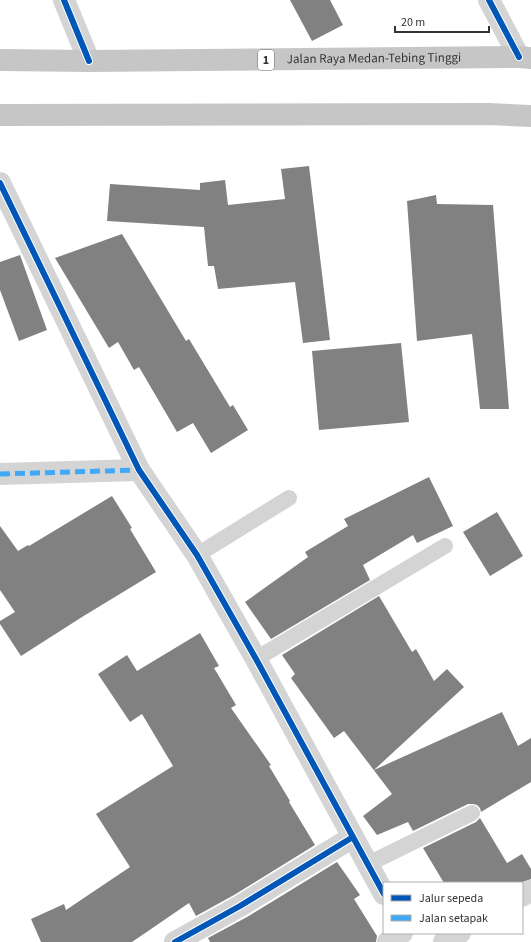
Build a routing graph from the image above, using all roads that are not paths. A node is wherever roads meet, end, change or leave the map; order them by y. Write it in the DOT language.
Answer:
graph roads {
  1 [pos="64,0"];
  2 [pos="489,0"];
  3 [pos="525,58"];
  4 [pos="0,60"];
  5 [pos="89,62"];
  6 [pos="0,115"];
  7 [pos="531,116"];
  8 [pos="0,184"];
  9 [pos="139,470"];
  10 [pos="0,474"];
  11 [pos="289,498"];
  12 [pos="445,546"];
  13 [pos="197,554"];
  14 [pos="256,659"];
  15 [pos="472,813"];
  16 [pos="353,837"];
  17 [pos="368,864"];
  18 [pos="383,892"];
  19 [pos="400,934"];
  20 [pos="458,934"];
  21 [pos="175,942"];
  22 [pos="388,942"];
  23 [pos="444,942"];
  1 -- 5 [label="street"];
  2 -- 3 [label="street"];
  3 -- 5 [label="highway, Jalan Raya Medan-Tebing Tinggi / 1"];
  4 -- 5 [label="highway, Jalan Raya Medan-Tebing Tinggi / 1"];
  6 -- 7 [label="highway"];
  8 -- 9 [label="street"];
  9 -- 10 [label="street"];
  9 -- 13 [label="street"];
  11 -- 13 [label="lane"];
  12 -- 14 [label="lane"];
  13 -- 14 [label="street"];
  14 -- 16 [label="street"];
  15 -- 17 [label="lane"];
  16 -- 17 [label="street"];
  16 -- 21 [label="street"];
  17 -- 18 [label="street"];
  19 -- 22 [label="street"];
  20 -- 23 [label="street"];
}
